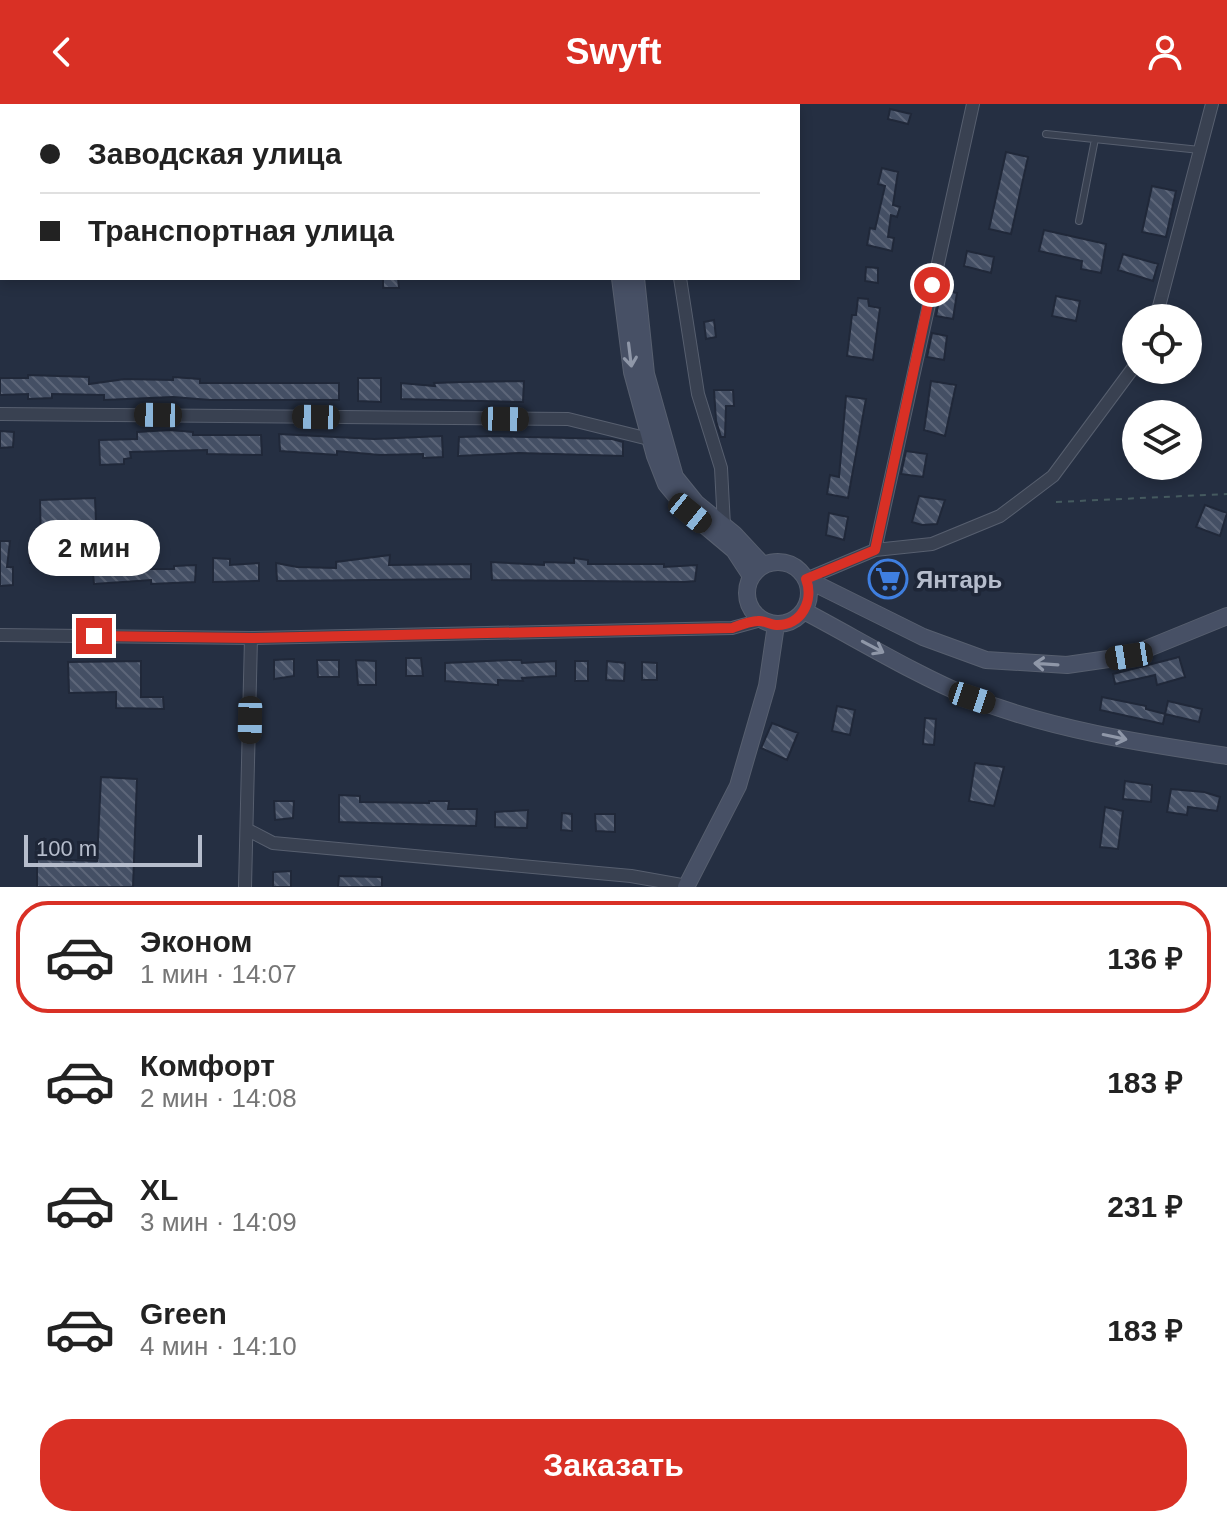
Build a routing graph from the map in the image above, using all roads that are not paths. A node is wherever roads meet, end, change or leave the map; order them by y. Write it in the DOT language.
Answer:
graph roads {
  1 [pos="973,104"];
  2 [pos="1212,104"];
  3 [pos="1046,134"];
  4 [pos="1095,139"];
  5 [pos="1200,150"];
  6 [pos="1079,221"];
  7 [pos="620,280"];
  8 [pos="636,280"];
  9 [pos="680,280"];
  10 [pos="1160,304"];
  11 [pos="1122,383"];
  12 [pos="0,414"];
  13 [pos="658,441"];
  14 [pos="724,526"];
  15 [pos="875,550"];
  16 [pos="757,570"];
  17 [pos="806,579"];
  18 [pos="804,611"];
  19 [pos="1227,616"];
  20 [pos="768,622"];
  21 [pos="0,635"];
  22 [pos="251,638"];
  23 [pos="1227,756"];
  24 [pos="248,830"];
  25 [pos="245,887"];
  26 [pos="687,887"];
  1 -- 15 [label="street"];
  2 -- 5 [label="street"];
  3 -- 4 [label="lane"];
  4 -- 5 [label="lane"];
  4 -- 6 [label="lane"];
  5 -- 10 [label="street"];
  7 -- 13 [label="main road, one-way"];
  8 -- 13 [label="main road"];
  9 -- 14 [label="street"];
  11 -- 15 [label="street"];
  12 -- 13 [label="street"];
  13 -- 14 [label="main road"];
  13 -- 16 [label="main road"];
  14 -- 16 [label="main road"];
  15 -- 17 [label="street"];
  16 -- 17 [label="main road"];
  16 -- 20 [label="main road"];
  17 -- 18 [label="main road"];
  19 -- 17 [label="main road, one-way"];
  18 -- 20 [label="main road"];
  18 -- 23 [label="main road, one-way"];
  20 -- 22 [label="street"];
  20 -- 26 [label="main road"];
  21 -- 22 [label="street"];
  22 -- 24 [label="street"];
  24 -- 25 [label="street"];
  24 -- 26 [label="street"];
}
